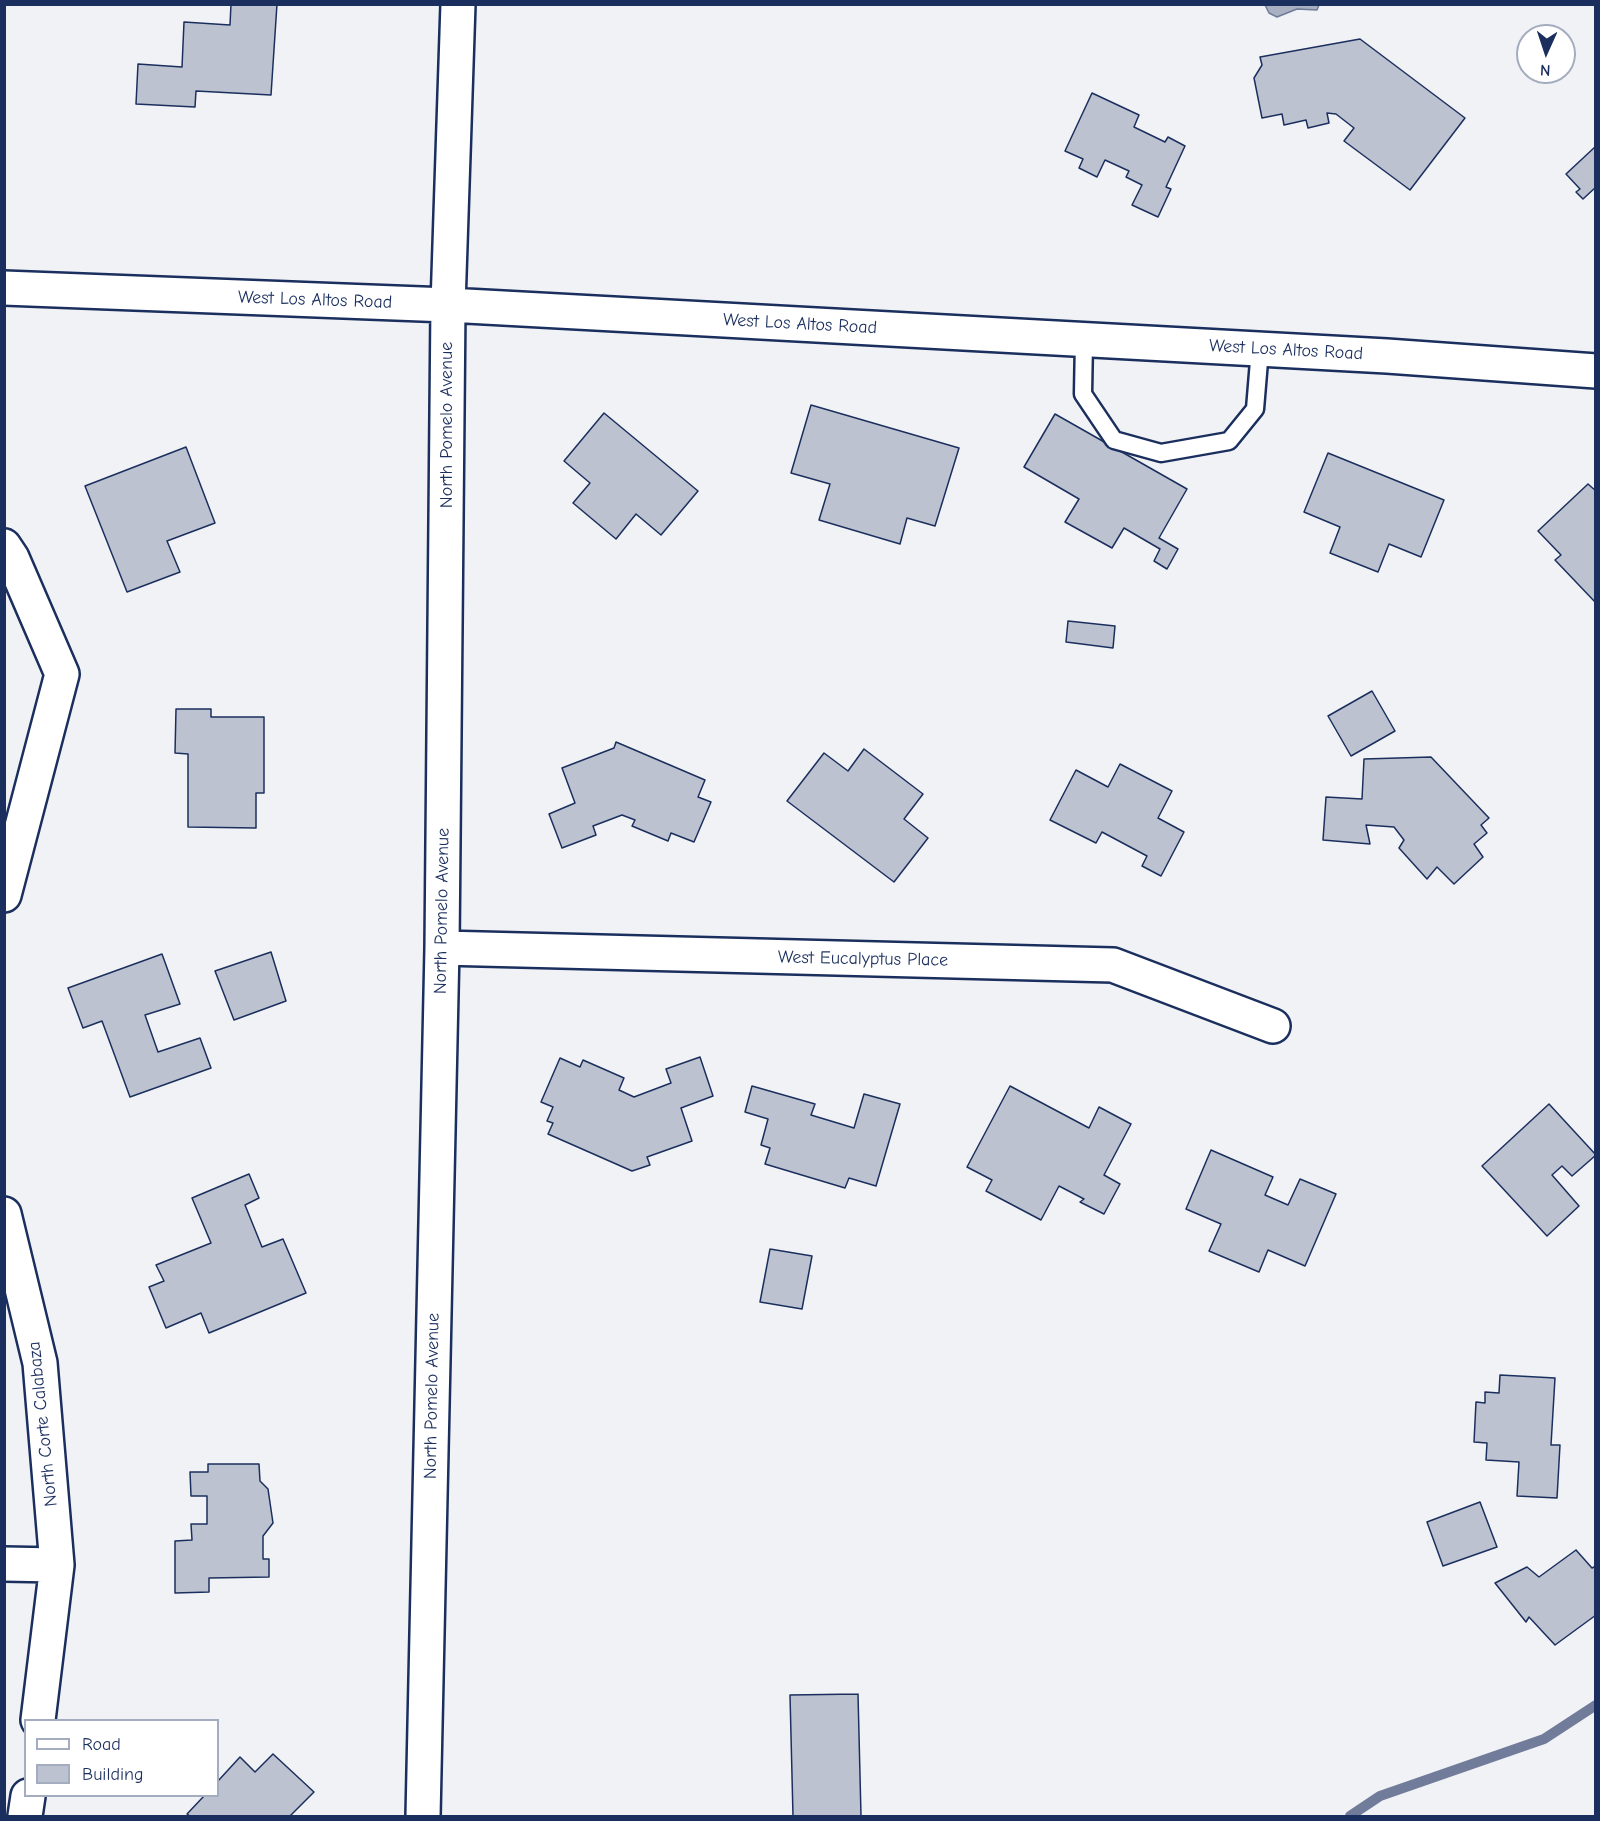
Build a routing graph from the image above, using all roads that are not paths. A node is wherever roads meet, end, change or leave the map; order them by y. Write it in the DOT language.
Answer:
graph roads {
  1 [pos="458,4"];
  2 [pos="4,288"];
  3 [pos="447,304"];
  4 [pos="1084,340"];
  5 [pos="1260,349"];
  6 [pos="1596,370"];
  7 [pos="4,546"];
  8 [pos="4,895"];
  9 [pos="442,948"];
  10 [pos="1273,1026"];
  11 [pos="4,1214"];
  12 [pos="4,1564"];
  13 [pos="57,1565"];
  14 [pos="38,1719"];
  15 [pos="28,1797"];
  16 [pos="26,1816"];
  17 [pos="423,1816"];
  1 -- 3 [label="street, North Pomelo Avenue"];
  2 -- 3 [label="street, West Los Altos Road"];
  3 -- 4 [label="street, West Los Altos Road"];
  3 -- 9 [label="street, North Pomelo Avenue"];
  4 -- 5 [label="street, West Los Altos Road"];
  4 -- 5 [label="lane"];
  5 -- 6 [label="street, West Los Altos Road"];
  7 -- 8 [label="street"];
  9 -- 10 [label="street, West Eucalyptus Place"];
  9 -- 17 [label="street, North Pomelo Avenue"];
  11 -- 13 [label="street, North Corte Calabaza"];
  12 -- 13 [label="street"];
  13 -- 14 [label="street, North Corte Calabaza"];
  15 -- 16 [label="street"];
}
